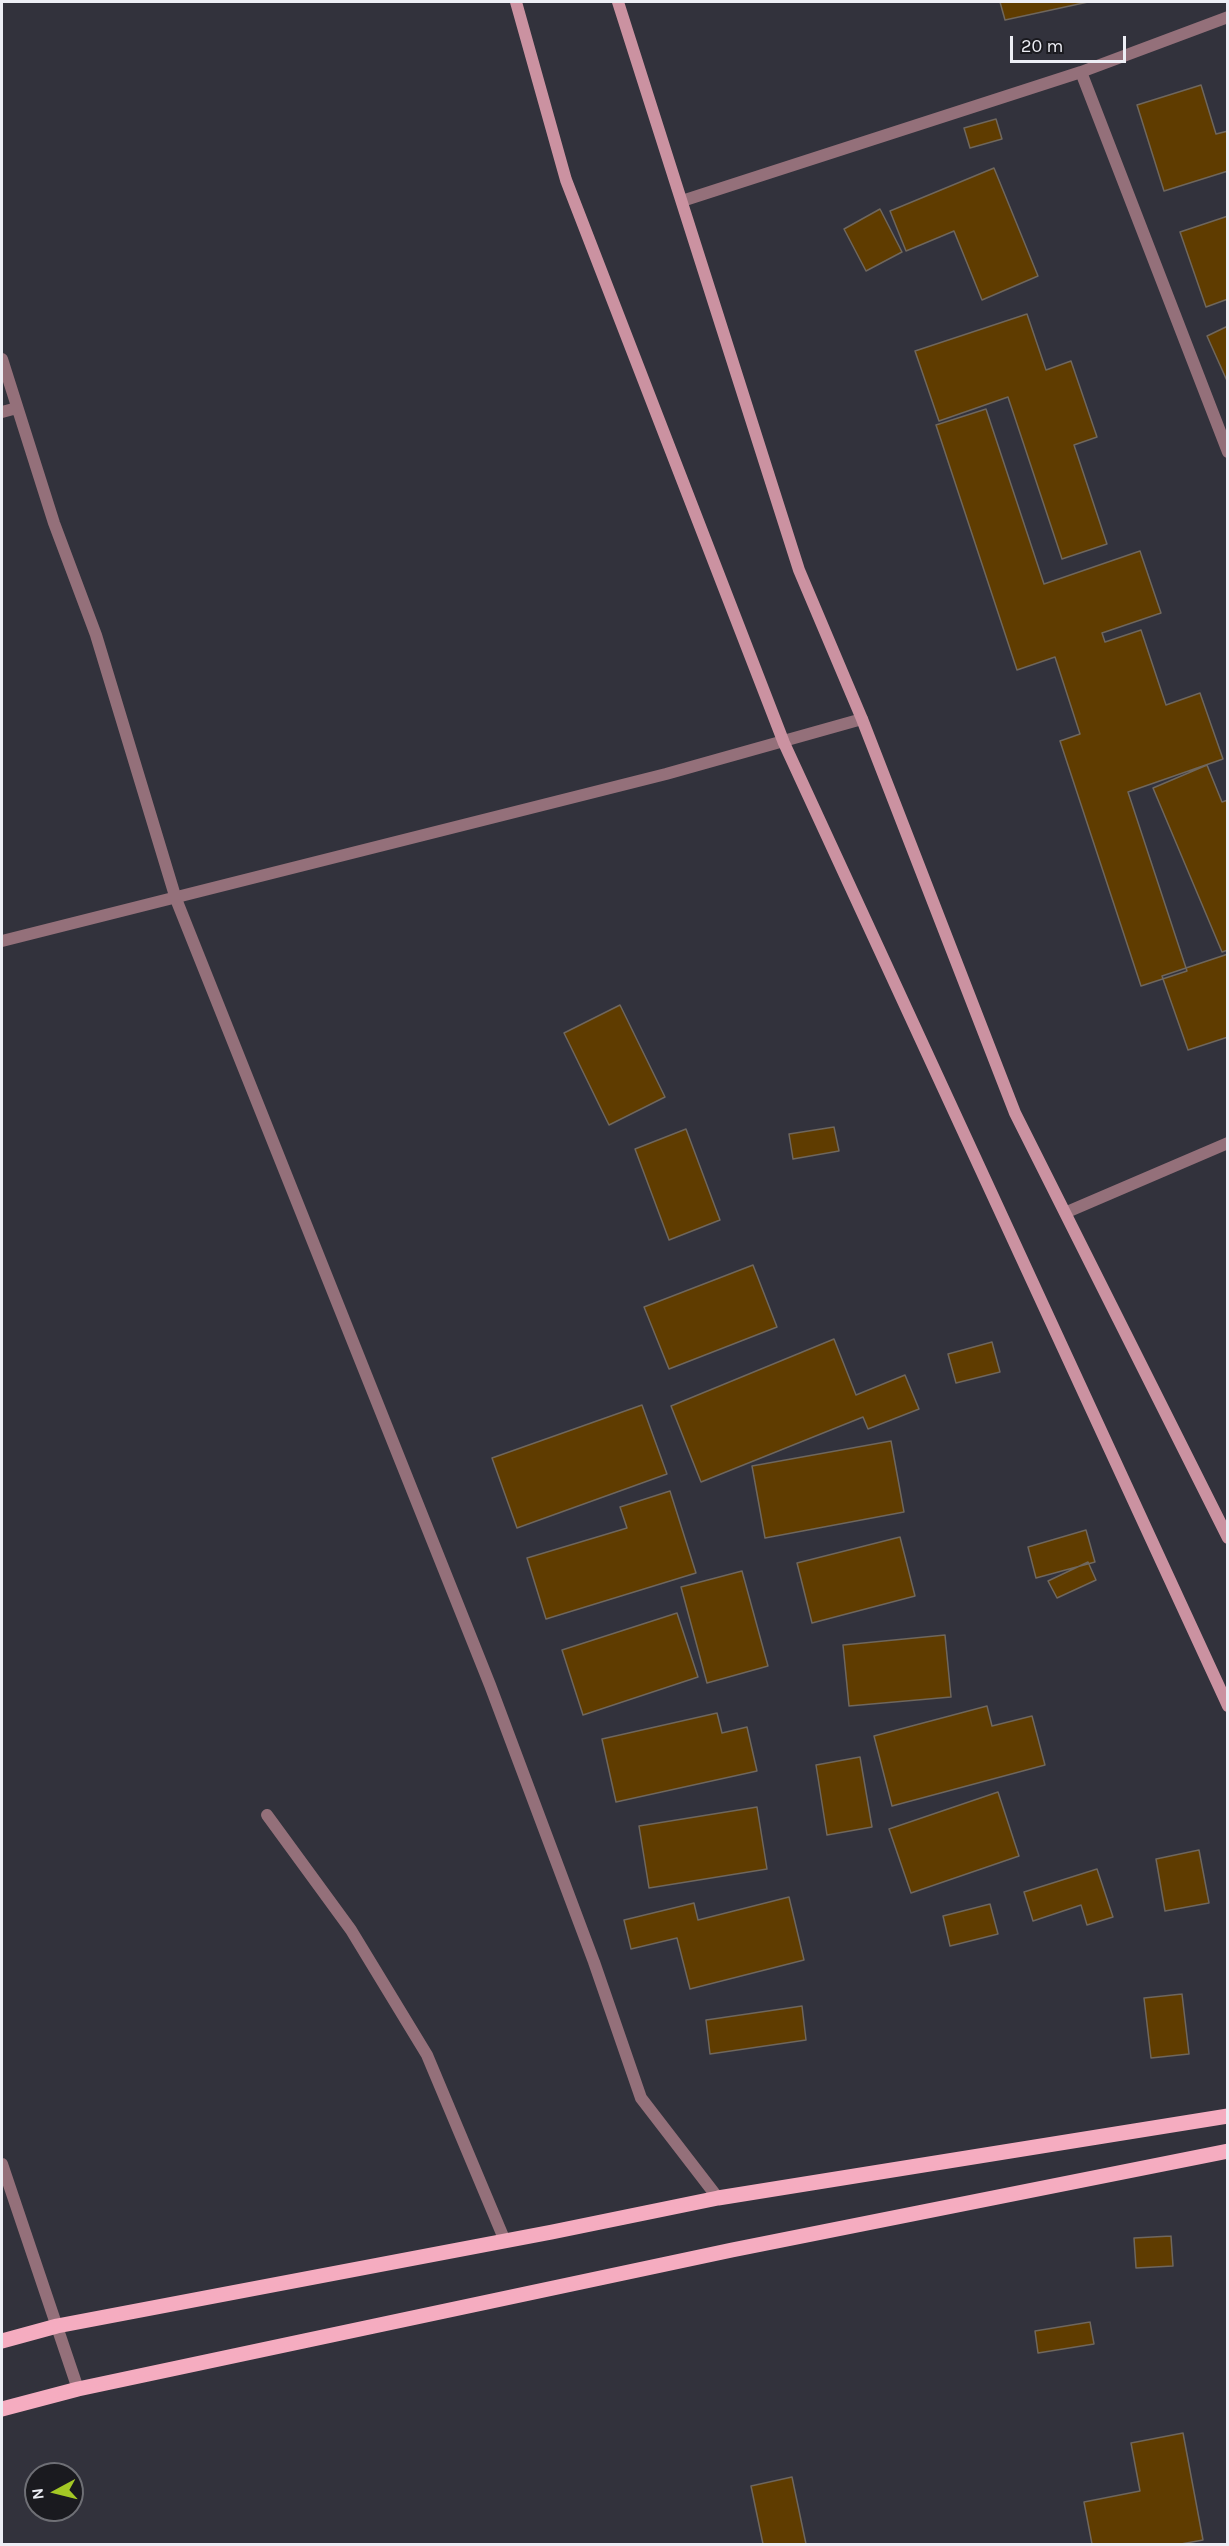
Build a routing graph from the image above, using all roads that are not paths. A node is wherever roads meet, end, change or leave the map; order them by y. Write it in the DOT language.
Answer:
graph roads {
  1 [pos="516,2"];
  2 [pos="618,2"];
  3 [pos="1227,17"];
  4 [pos="1081,72"];
  5 [pos="682,201"];
  6 [pos="2,359"];
  7 [pos="17,408"];
  8 [pos="2,412"];
  9 [pos="1227,452"];
  10 [pos="862,719"];
  11 [pos="784,743"];
  12 [pos="176,899"];
  13 [pos="2,941"];
  14 [pos="1227,1143"];
  15 [pos="1067,1212"];
  16 [pos="1227,1538"];
  17 [pos="1227,1706"];
  18 [pos="267,1815"];
  19 [pos="1227,2116"];
  20 [pos="1227,2151"];
  21 [pos="2,2164"];
  22 [pos="718,2198"];
  23 [pos="505,2241"];
  24 [pos="57,2326"];
  25 [pos="2,2340"];
  26 [pos="78,2389"];
  27 [pos="2,2409"];
  1 -- 11 [label="main road"];
  2 -- 5 [label="main road"];
  3 -- 4 [label="street"];
  4 -- 5 [label="street"];
  4 -- 9 [label="street"];
  5 -- 10 [label="main road"];
  6 -- 7 [label="street"];
  7 -- 8 [label="street"];
  7 -- 12 [label="street"];
  10 -- 11 [label="street"];
  10 -- 15 [label="main road"];
  11 -- 12 [label="street"];
  11 -- 17 [label="main road"];
  12 -- 13 [label="street"];
  12 -- 22 [label="street"];
  14 -- 15 [label="street"];
  15 -- 16 [label="main road"];
  18 -- 23 [label="street"];
  19 -- 22 [label="main road"];
  20 -- 26 [label="main road"];
  21 -- 24 [label="street"];
  22 -- 23 [label="main road"];
  23 -- 24 [label="main road"];
  24 -- 25 [label="main road"];
  24 -- 26 [label="street"];
  26 -- 27 [label="main road"];
}
